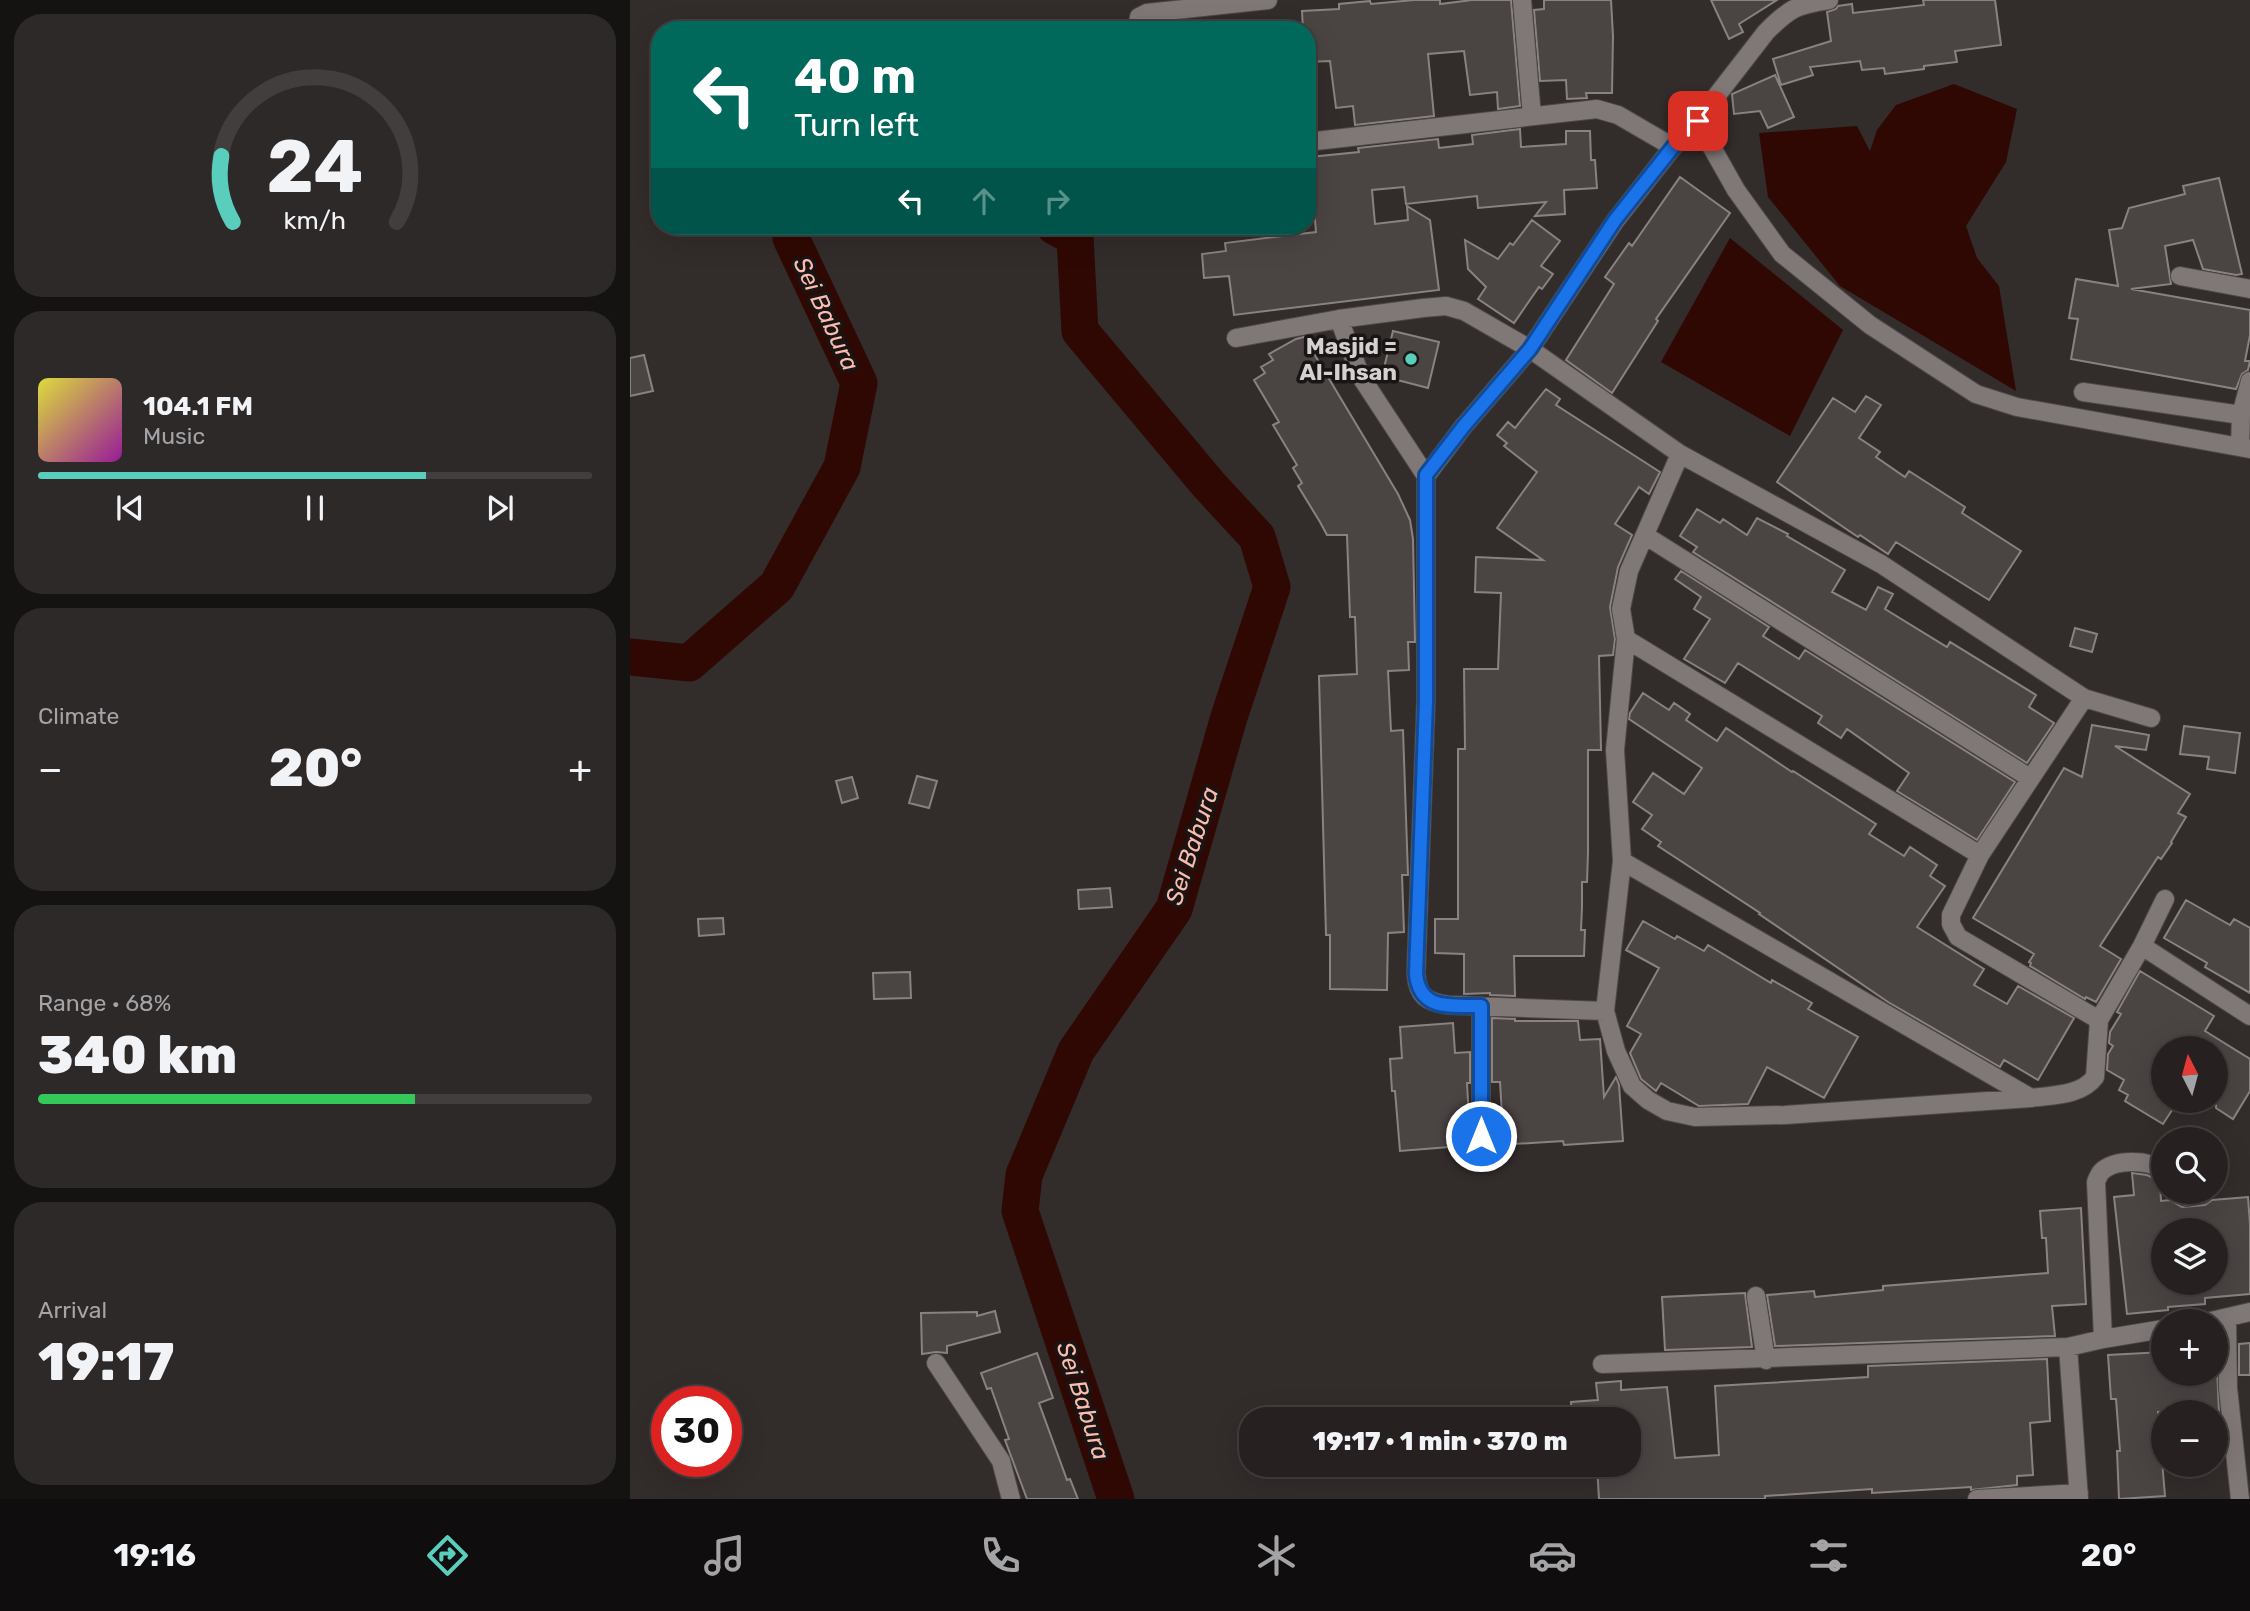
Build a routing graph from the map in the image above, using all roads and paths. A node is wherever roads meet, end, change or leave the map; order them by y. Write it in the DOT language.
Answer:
graph roads {
  1 [pos="1268,0"];
  2 [pos="1522,0"];
  3 [pos="1829,0"];
  4 [pos="1138,21"];
  5 [pos="1532,116"];
  6 [pos="1698,121"];
  7 [pos="1316,141"];
  8 [pos="1673,147"];
  9 [pos="2180,276"];
  10 [pos="2250,289"];
  11 [pos="1339,319"];
  12 [pos="1236,338"];
  13 [pos="1530,349"];
  14 [pos="2250,381"];
  15 [pos="2083,392"];
  16 [pos="2241,415"];
  17 [pos="2245,448"];
  18 [pos="1681,454"];
  19 [pos="1426,475"];
  20 [pos="1646,536"];
  21 [pos="1626,639"];
  22 [pos="2084,698"];
  23 [pos="2151,718"];
  24 [pos="2030,778"];
  25 [pos="1980,855"];
  26 [pos="1622,861"];
  27 [pos="2165,899"];
  28 [pos="2142,946"];
  29 [pos="1481,1006"];
  30 [pos="1605,1011"];
  31 [pos="2250,1016"];
  32 [pos="2099,1020"];
  33 [pos="2031,1098"];
  34 [pos="1481,1136"];
  35 [pos="2151,1164"];
  36 [pos="1756,1296"];
  37 [pos="2250,1312"];
  38 [pos="2228,1318"];
  39 [pos="2151,1331"];
  40 [pos="2103,1339"];
  41 [pos="2068,1347"];
  42 [pos="1766,1360"];
  43 [pos="936,1363"];
  44 [pos="1602,1364"];
  45 [pos="2228,1386"];
  46 [pos="2079,1496"];
  47 [pos="1011,1499"];
  48 [pos="1977,1499"];
  49 [pos="2240,1499"];
  1 -- 4 [label="street"];
  2 -- 5 [label="street"];
  3 -- 6 [label="street"];
  5 -- 7 [label="street"];
  5 -- 8 [label="street"];
  6 -- 8 [label="street"];
  6 -- 17 [label="street"];
  8 -- 13 [label="street"];
  9 -- 10 [label="street"];
  11 -- 12 [label="street"];
  11 -- 13 [label="street"];
  11 -- 19 [label="street"];
  13 -- 18 [label="street"];
  13 -- 19 [label="street"];
  14 -- 16 [label="street"];
  15 -- 16 [label="street"];
  16 -- 17 [label="street"];
  18 -- 20 [label="street"];
  18 -- 22 [label="street"];
  19 -- 29 [label="street"];
  20 -- 21 [label="street"];
  20 -- 24 [label="street"];
  21 -- 25 [label="street"];
  21 -- 26 [label="street"];
  22 -- 23 [label="street"];
  22 -- 24 [label="street"];
  24 -- 25 [label="street"];
  25 -- 32 [label="street"];
  26 -- 30 [label="street"];
  26 -- 33 [label="street"];
  27 -- 28 [label="street"];
  28 -- 31 [label="street"];
  28 -- 32 [label="street"];
  29 -- 30 [label="street"];
  29 -- 34 [label="street"];
  30 -- 33 [label="street"];
  32 -- 33 [label="street"];
  35 -- 40 [label="street"];
  36 -- 42 [label="street"];
  37 -- 38 [label="street"];
  39 -- 40 [label="street"];
  40 -- 41 [label="street"];
  41 -- 42 [label="street"];
  41 -- 46 [label="street"];
  42 -- 44 [label="street"];
  43 -- 47 [label="street"];
  45 -- 49 [label="street"];
  46 -- 48 [label="street"];
}
